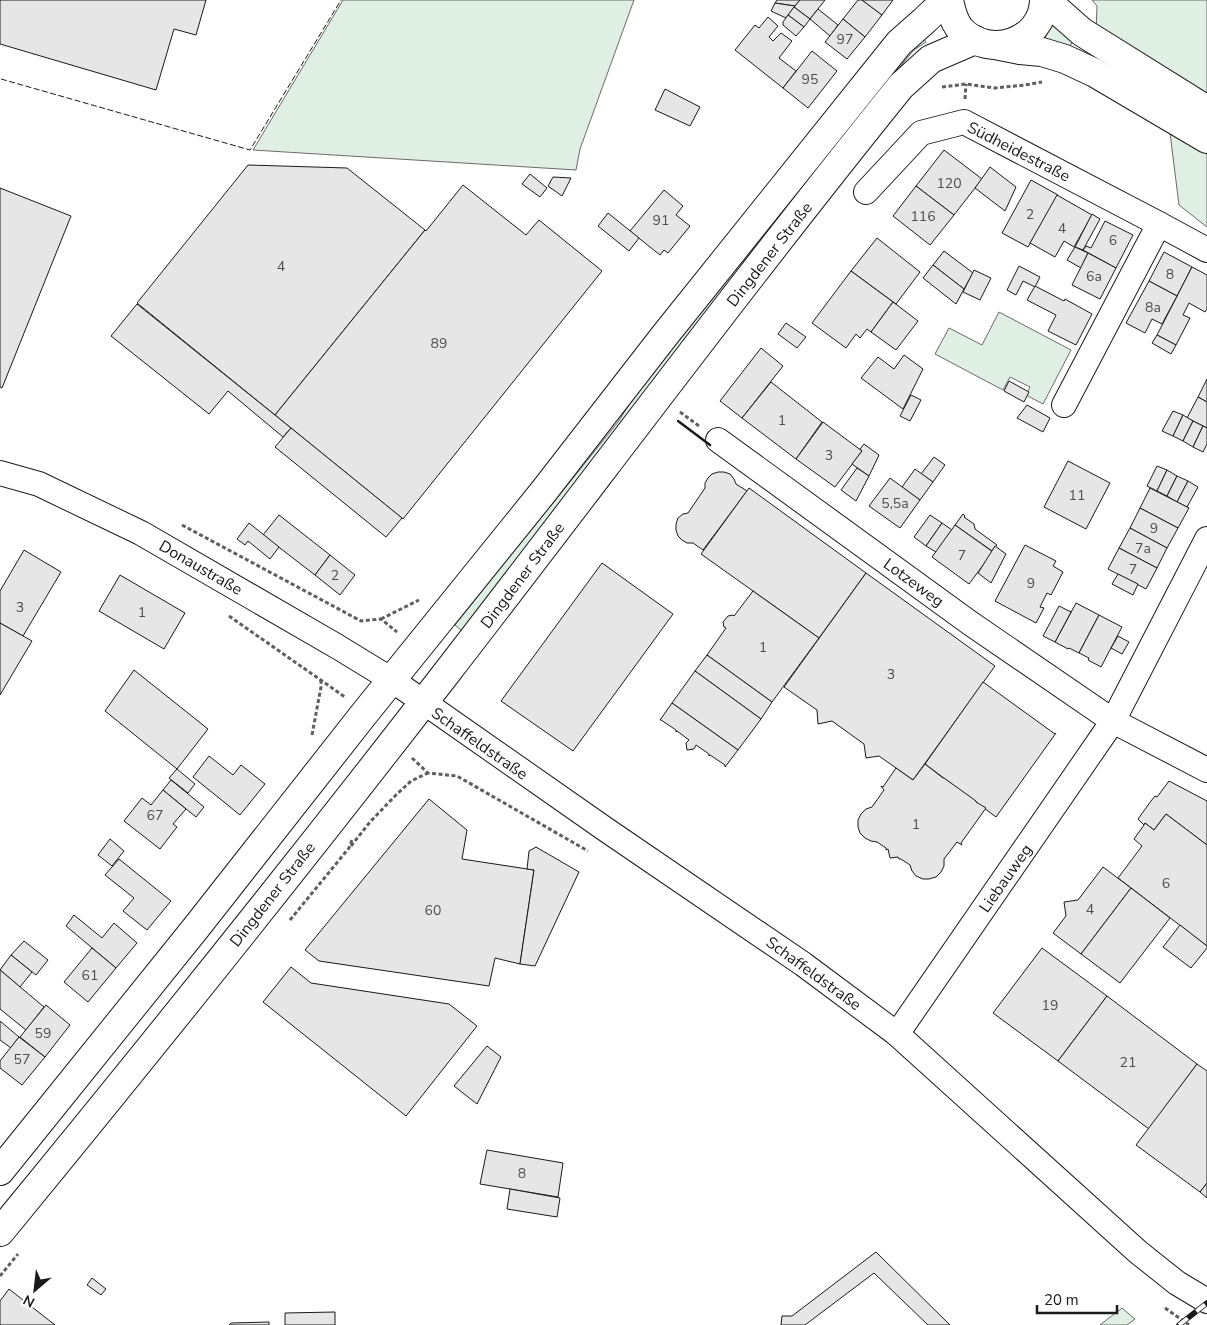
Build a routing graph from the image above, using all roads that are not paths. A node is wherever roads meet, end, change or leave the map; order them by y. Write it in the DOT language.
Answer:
graph roads {
  1 [pos="948,0"];
  2 [pos="1044,0"];
  3 [pos="1050,0"];
  4 [pos="985,43"];
  5 [pos="1207,110"];
  6 [pos="1207,139"];
  7 [pos="866,192"];
  8 [pos="1159,224"];
  9 [pos="1207,250"];
  10 [pos="1064,406"];
  11 [pos="718,440"];
  12 [pos="0,473"];
  13 [pos="1207,539"];
  14 [pos="392,680"];
  15 [pos="423,703"];
  16 [pos="1113,722"];
  17 [pos="1207,770"];
  18 [pos="195,929"];
  19 [pos="898,1034"];
  20 [pos="84,1130"];
  21 [pos="0,1171"];
  22 [pos="0,1232"];
  23 [pos="1207,1301"];
  1 -- 4 [label="main road, Dingdener Straße"];
  1 -- 14 [label="main road, Dingdener Straße"];
  2 -- 4 [label="main road, Dingdener Straße"];
  3 -- 5 [label="main road"];
  4 -- 6 [label="main road"];
  4 -- 15 [label="main road, Dingdener Straße"];
  7 -- 8 [label="street, Südheidestraße"];
  8 -- 9 [label="street, Südheidestraße"];
  8 -- 10 [label="street"];
  11 -- 16 [label="street, Lotzeweg"];
  12 -- 14 [label="street, Donaustraße"];
  13 -- 16 [label="street, Liebauweg"];
  14 -- 15 [label="street, Schaffeldstraße"];
  14 -- 18 [label="main road, Dingdener Straße"];
  15 -- 19 [label="street, Schaffeldstraße"];
  15 -- 20 [label="main road, Dingdener Straße"];
  16 -- 17 [label="street"];
  16 -- 19 [label="street, Liebauweg"];
  18 -- 20 [label="main road, Dingdener Straße"];
  18 -- 21 [label="main road, Dingdener Straße"];
  19 -- 23 [label="street, Schaffeldstraße"];
  20 -- 22 [label="main road, Dingdener Straße"];
}
